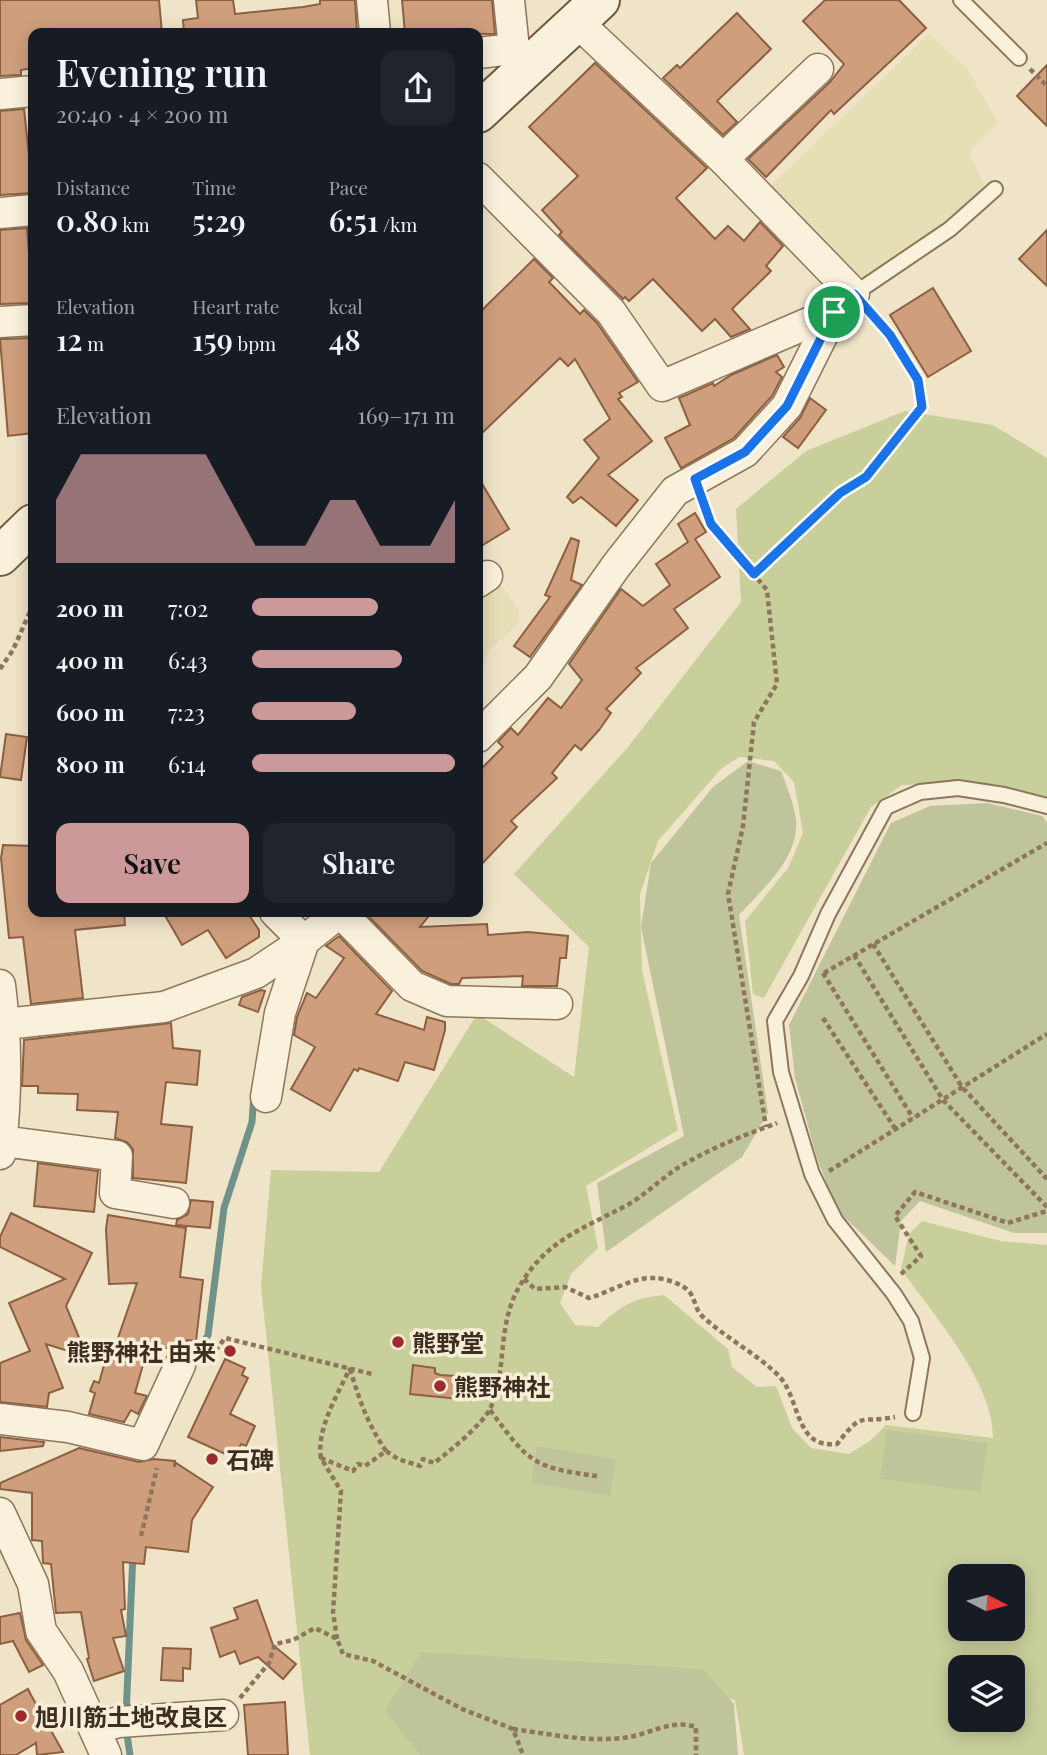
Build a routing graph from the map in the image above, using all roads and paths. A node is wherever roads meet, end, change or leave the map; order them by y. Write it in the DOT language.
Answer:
graph roads {
  1 [pos="372,0"];
  2 [pos="509,0"];
  3 [pos="961,0"];
  4 [pos="588,11"];
  5 [pos="375,28"];
  6 [pos="483,54"];
  7 [pos="1019,58"];
  8 [pos="517,61"];
  9 [pos="818,69"];
  10 [pos="28,91"];
  11 [pos="0,94"];
  12 [pos="483,106"];
  13 [pos="723,159"];
  14 [pos="483,183"];
  15 [pos="995,189"];
  16 [pos="28,210"];
  17 [pos="0,213"];
  18 [pos="844,303"];
  19 [pos="28,320"];
  20 [pos="0,322"];
  21 [pos="695,479"];
  22 [pos="754,574"];
  23 [pos="28,615"];
  24 [pos="0,668"];
  25 [pos="483,732"];
  26 [pos="1047,806"];
  27 [pos="1047,843"];
  28 [pos="280,917"];
  29 [pos="334,917"];
  30 [pos="345,917"];
  31 [pos="304,941"];
  32 [pos="873,944"];
  33 [pos="854,956"];
  34 [pos="823,973"];
  35 [pos="0,985"];
  36 [pos="796,985"];
  37 [pos="557,1004"];
  38 [pos="822,1018"];
  39 [pos="5,1024"];
  40 [pos="1047,1034"];
  41 [pos="962,1087"];
  42 [pos="266,1097"];
  43 [pos="943,1100"];
  44 [pos="913,1118"];
  45 [pos="795,1121"];
  46 [pos="766,1128"];
  47 [pos="896,1129"];
  48 [pos="1,1148"];
  49 [pos="1047,1179"];
  50 [pos="815,1180"];
  51 [pos="174,1203"];
  52 [pos="1047,1209"];
  53 [pos="524,1279"];
  54 [pos="888,1286"];
  55 [pos="237,1340"];
  56 [pos="180,1365"];
  57 [pos="350,1368"];
  58 [pos="372,1374"];
  59 [pos="490,1410"];
  60 [pos="913,1413"];
  61 [pos="887,1418"];
  62 [pos="0,1419"];
  63 [pos="386,1451"];
  64 [pos="321,1458"];
  65 [pos="159,1461"];
  66 [pos="597,1476"];
  67 [pos="0,1513"];
  68 [pos="141,1536"];
  69 [pos="337,1639"];
  70 [pos="218,1715"];
  71 [pos="513,1729"];
  72 [pos="113,1732"];
  73 [pos="523,1755"];
  74 [pos="696,1755"];
  1 -- 5 [label="street"];
  2 -- 8 [label="street"];
  3 -- 7 [label="lane"];
  4 -- 8 [label="main road"];
  4 -- 13 [label="street"];
  6 -- 8 [label="street"];
  8 -- 12 [label="main road"];
  9 -- 13 [label="street"];
  10 -- 11 [label="street"];
  13 -- 18 [label="street"];
  14 -- 18 [label="street"];
  15 -- 18 [label="lane"];
  16 -- 17 [label="street"];
  18 -- 21 [label="street"];
  18 -- 22 [label="path"];
  19 -- 20 [label="street"];
  21 -- 22 [label="path"];
  21 -- 25 [label="street"];
  22 -- 46 [label="path"];
  23 -- 24 [label="path"];
  26 -- 36 [label="lane"];
  27 -- 32 [label="path"];
  28 -- 31 [label="street"];
  29 -- 31 [label="street"];
  30 -- 37 [label="street"];
  31 -- 39 [label="street"];
  31 -- 42 [label="street"];
  32 -- 33 [label="path"];
  32 -- 41 [label="path"];
  33 -- 34 [label="path"];
  33 -- 43 [label="path"];
  34 -- 36 [label="path"];
  34 -- 44 [label="path"];
  35 -- 39 [label="street"];
  36 -- 45 [label="lane"];
  38 -- 47 [label="path"];
  39 -- 48 [label="street"];
  40 -- 41 [label="path"];
  41 -- 43 [label="path"];
  41 -- 49 [label="path"];
  43 -- 44 [label="path"];
  43 -- 52 [label="path"];
  44 -- 47 [label="path"];
  45 -- 46 [label="path"];
  45 -- 50 [label="lane"];
  46 -- 53 [label="path"];
  47 -- 50 [label="path"];
  48 -- 51 [label="street"];
  50 -- 54 [label="lane"];
  52 -- 54 [label="path"];
  53 -- 59 [label="path"];
  53 -- 61 [label="path"];
  54 -- 60 [label="lane"];
  55 -- 57 [label="path"];
  56 -- 62 [label="street"];
  57 -- 58 [label="path"];
  57 -- 63 [label="path"];
  57 -- 64 [label="path"];
  59 -- 63 [label="path"];
  59 -- 66 [label="path"];
  63 -- 64 [label="path"];
  64 -- 69 [label="path"];
  65 -- 68 [label="path"];
  67 -- 72 [label="street"];
  69 -- 70 [label="path"];
  69 -- 71 [label="path"];
  70 -- 72 [label="street"];
  71 -- 73 [label="path"];
  71 -- 74 [label="path"];
}
